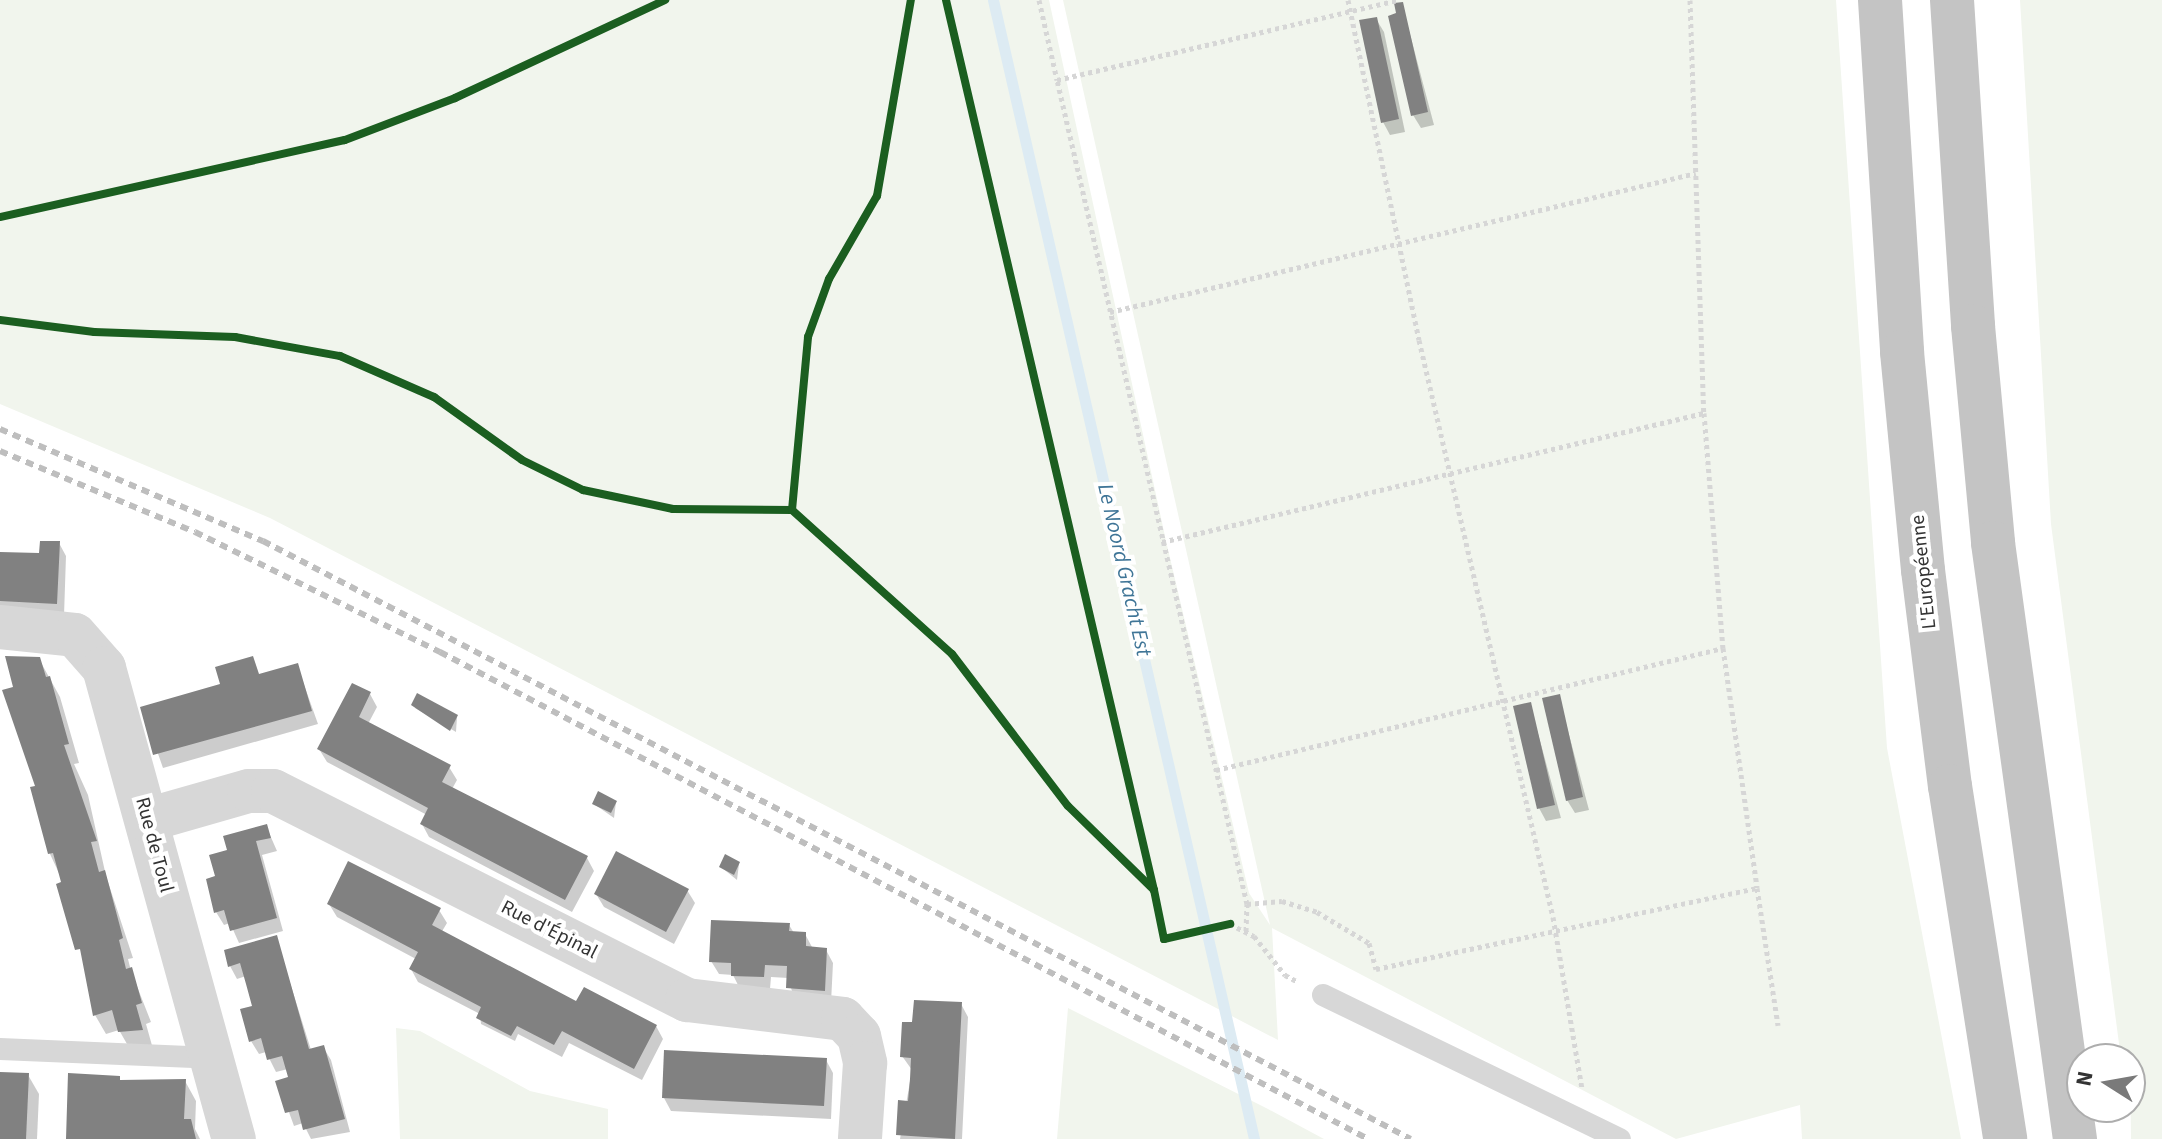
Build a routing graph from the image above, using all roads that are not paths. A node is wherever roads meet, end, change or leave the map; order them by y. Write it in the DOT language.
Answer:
graph roads {
  1 [pos="1880,0"];
  2 [pos="1952,0"];
  3 [pos="0,627"];
  4 [pos="147,820"];
  5 [pos="1323,995"];
  6 [pos="0,1049"];
  7 [pos="212,1058"];
  8 [pos="234,1139"];
  9 [pos="860,1139"];
  10 [pos="1620,1139"];
  11 [pos="2005,1139"];
  12 [pos="2075,1139"];
  1 -- 11 [label="highway, L'Européenne"];
  2 -- 12 [label="highway"];
  3 -- 4 [label="street, Rue de Toul"];
  4 -- 7 [label="street, Rue de Toul"];
  4 -- 9 [label="street, Rue d'Épinal"];
  5 -- 10 [label="lane"];
  6 -- 7 [label="lane"];
  7 -- 8 [label="street, Rue de Toul"];
}
